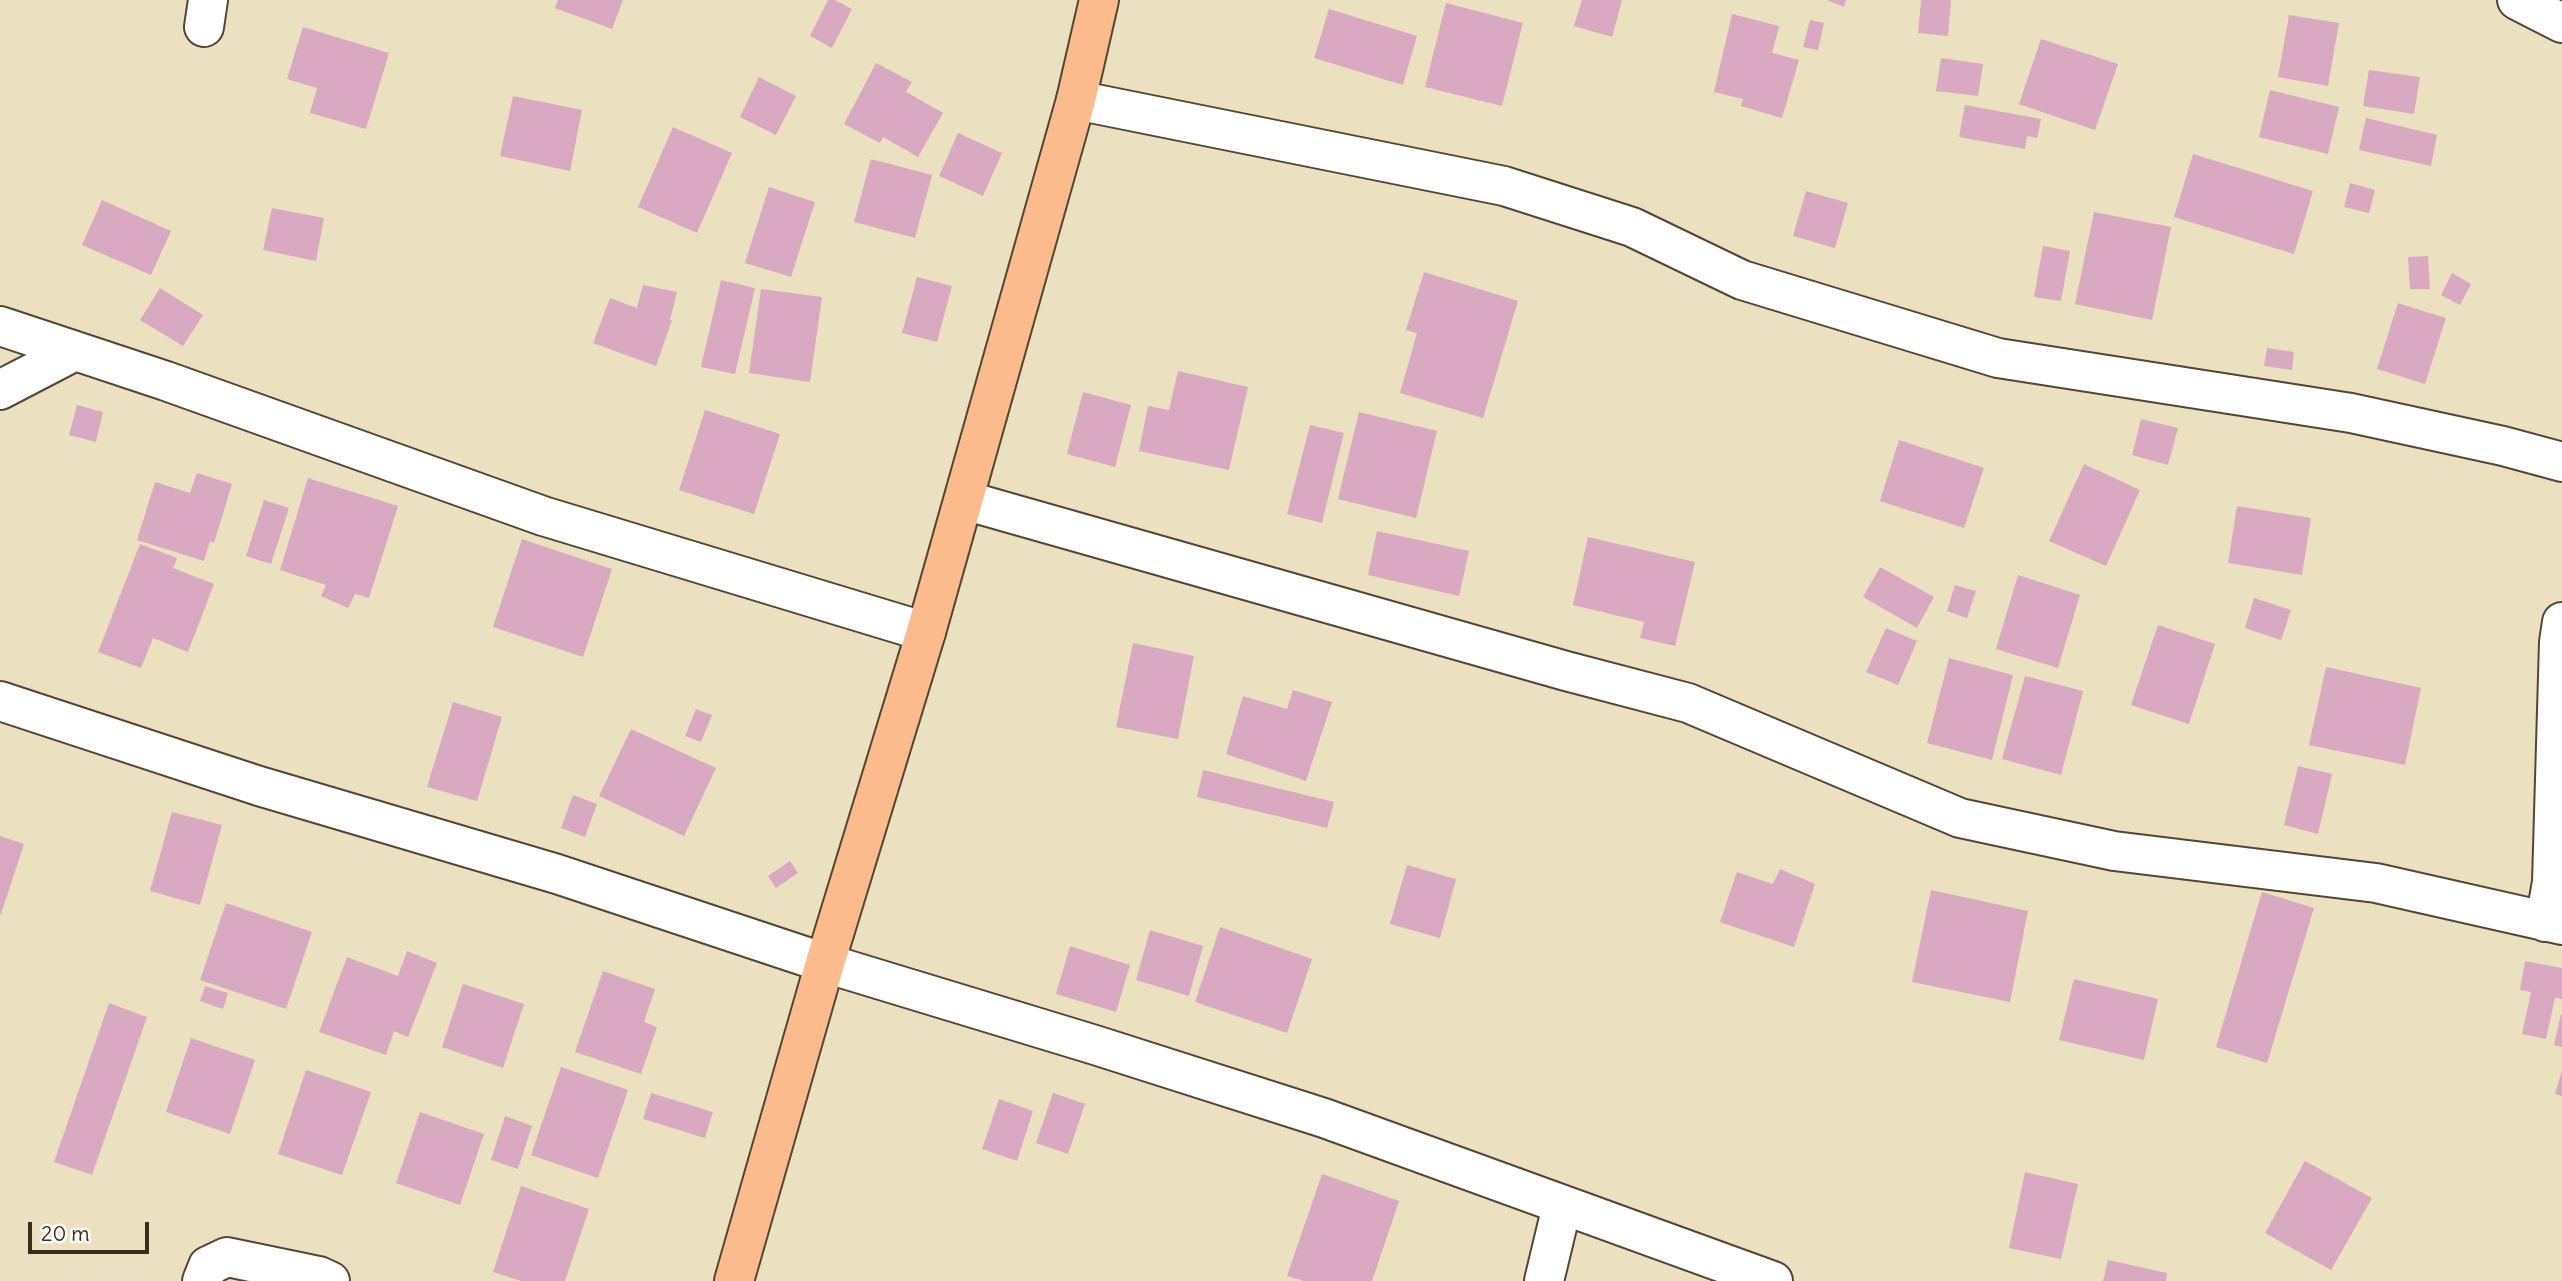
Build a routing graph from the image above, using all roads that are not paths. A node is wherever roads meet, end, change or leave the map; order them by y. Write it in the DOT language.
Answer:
graph roads {
  1 [pos="1099,0"];
  2 [pos="2517,0"];
  3 [pos="2562,23"];
  4 [pos="1076,100"];
  5 [pos="0,326"];
  6 [pos="75,351"];
  7 [pos="0,390"];
  8 [pos="2562,462"];
  9 [pos="964,500"];
  10 [pos="2562,622"];
  11 [pos="926,632"];
  12 [pos="0,701"];
  13 [pos="2554,923"];
  14 [pos="825,963"];
  15 [pos="1562,1206"];
  16 [pos="202,1281"];
  17 [pos="330,1281"];
  18 [pos="734,1281"];
  19 [pos="1544,1281"];
  20 [pos="1773,1281"];
  1 -- 4 [label="main road"];
  2 -- 3 [label="street"];
  4 -- 8 [label="street"];
  4 -- 9 [label="main road"];
  5 -- 6 [label="street"];
  6 -- 7 [label="street"];
  6 -- 11 [label="street"];
  9 -- 11 [label="main road"];
  9 -- 13 [label="street"];
  10 -- 13 [label="street"];
  11 -- 14 [label="main road"];
  12 -- 14 [label="street"];
  14 -- 15 [label="street"];
  14 -- 18 [label="main road"];
  15 -- 19 [label="street"];
  15 -- 20 [label="street"];
  16 -- 17 [label="street"];
}
